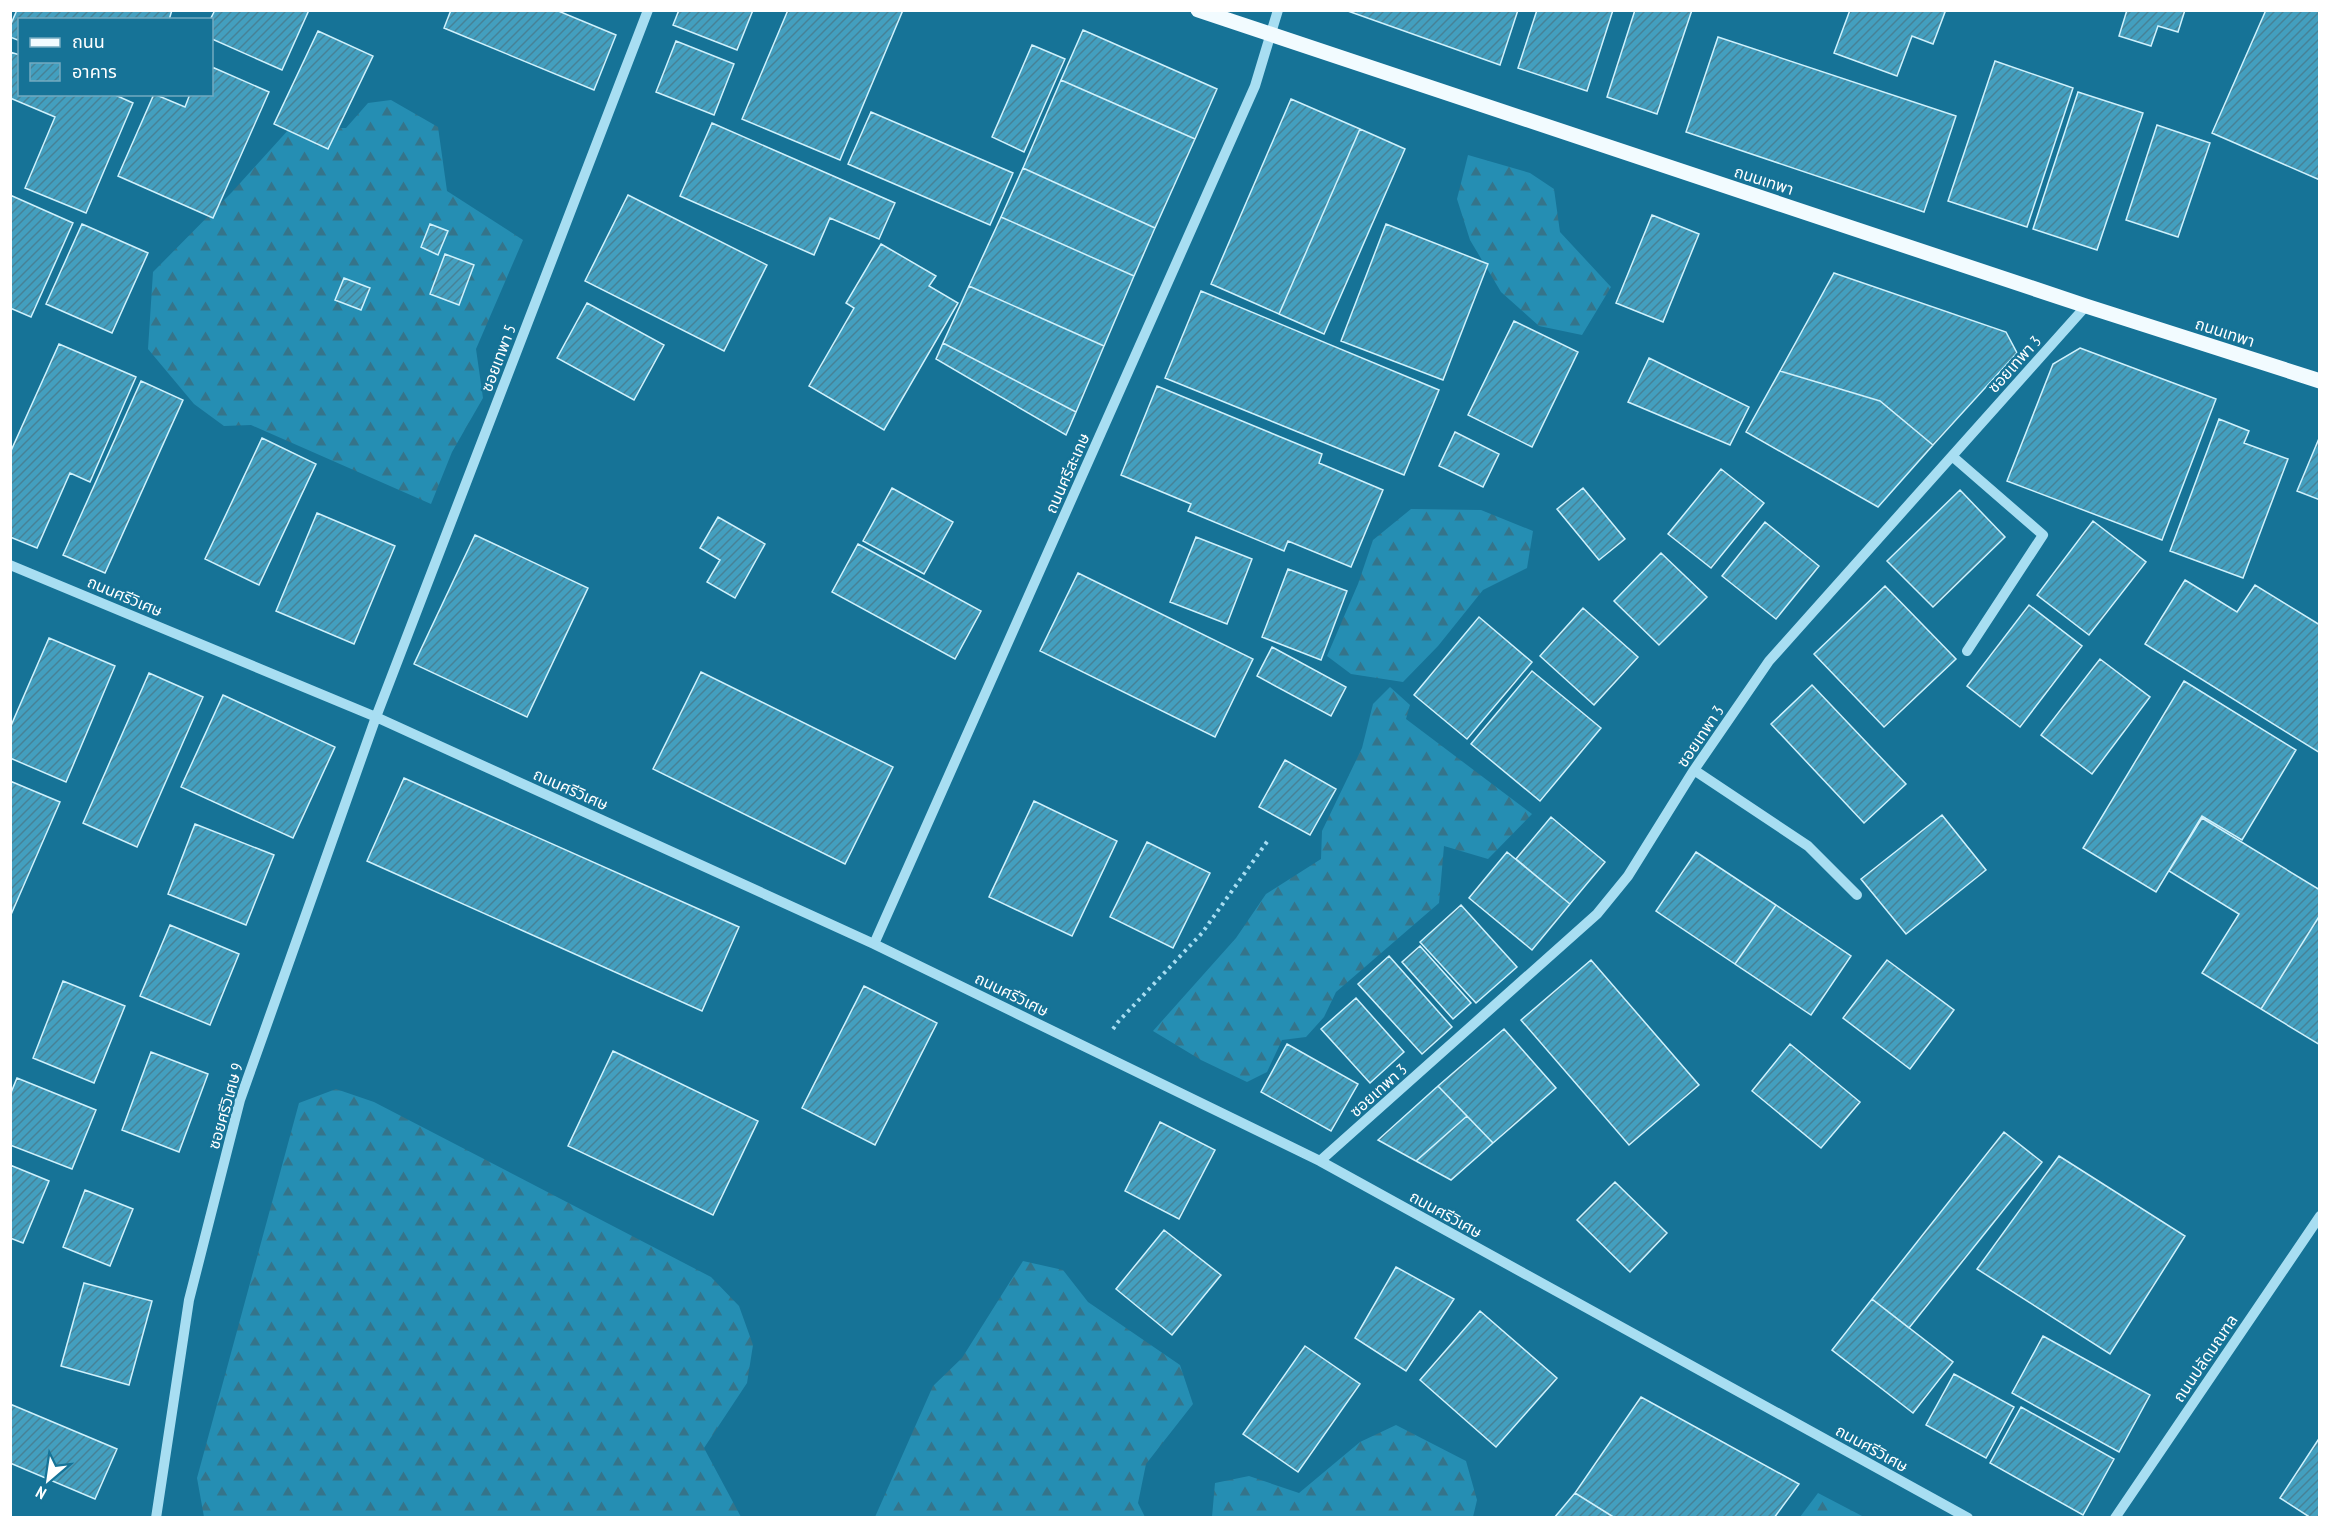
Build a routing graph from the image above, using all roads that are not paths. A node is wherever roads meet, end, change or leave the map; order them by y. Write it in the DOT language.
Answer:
graph roads {
  1 [pos="648,10"];
  2 [pos="1198,10"];
  3 [pos="1278,10"];
  4 [pos="1271,34"];
  5 [pos="2086,306"];
  6 [pos="2319,381"];
  7 [pos="1952,456"];
  8 [pos="10,565"];
  9 [pos="1967,651"];
  10 [pos="376,717"];
  11 [pos="1694,770"];
  12 [pos="1857,895"];
  13 [pos="874,944"];
  14 [pos="1320,1161"];
  15 [pos="2319,1216"];
  16 [pos="156,1518"];
  17 [pos="1968,1518"];
  18 [pos="2115,1518"];
  1 -- 10 [label="street, ซอยเทพา 5"];
  2 -- 4 [label="main road, ถนนเทพา"];
  3 -- 4 [label="street, ถนนศรีสะเกษ"];
  4 -- 5 [label="main road, ถนนเทพา"];
  4 -- 13 [label="street, ถนนศรีสะเกษ"];
  5 -- 6 [label="main road, ถนนเทพา"];
  5 -- 7 [label="street, ซอยเทพา 3"];
  7 -- 9 [label="street"];
  7 -- 11 [label="street, ซอยเทพา 3"];
  8 -- 10 [label="street, ถนนศรีวิเศษ"];
  10 -- 13 [label="street, ถนนศรีวิเศษ"];
  10 -- 16 [label="street, ซอยศรีวิเศษ 9"];
  11 -- 12 [label="street"];
  11 -- 14 [label="street, ซอยเทพา 3"];
  13 -- 14 [label="street, ถนนศรีวิเศษ"];
  14 -- 17 [label="street, ถนนศรีวิเศษ"];
  15 -- 18 [label="street, ถนนปลัดมณฑล"];
}
